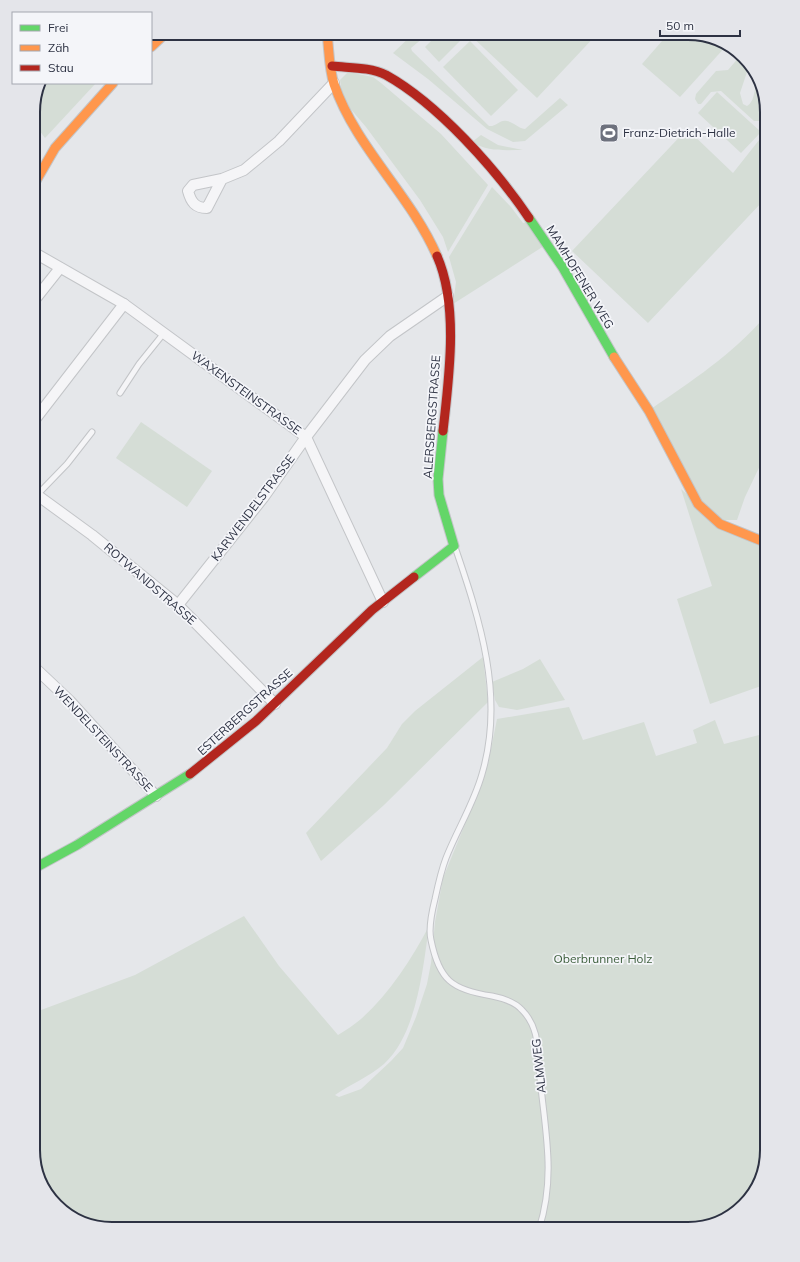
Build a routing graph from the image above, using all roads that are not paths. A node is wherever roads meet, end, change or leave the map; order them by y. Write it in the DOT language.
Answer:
graph roads {
  1 [pos="328,40"];
  2 [pos="332,66"];
  3 [pos="334,83"];
  4 [pos="112,84"];
  5 [pos="40,174"];
  6 [pos="222,179"];
  7 [pos="40,256"];
  8 [pos="60,268"];
  9 [pos="40,293"];
  10 [pos="448,296"];
  11 [pos="124,304"];
  12 [pos="164,333"];
  13 [pos="120,393"];
  14 [pos="40,413"];
  15 [pos="92,432"];
  16 [pos="306,437"];
  17 [pos="40,488"];
  18 [pos="40,497"];
  19 [pos="760,541"];
  20 [pos="454,546"];
  21 [pos="383,602"];
  22 [pos="178,605"];
  23 [pos="40,673"];
  24 [pos="275,704"];
  25 [pos="156,796"];
  26 [pos="40,865"];
  27 [pos="430,938"];
  28 [pos="541,1222"];
  1 -- 2 [label="street, ALERSBERGSTRASSE"];
  2 -- 3 [label="street, ALERSBERGSTRASSE"];
  2 -- 19 [label="street, MAMHOFENER WEG"];
  3 -- 6 [label="street"];
  3 -- 10 [label="street, ALERSBERGSTRASSE"];
  4 -- 5 [label="street"];
  7 -- 8 [label="street, WAXENSTEINSTRASSE"];
  8 -- 9 [label="street"];
  8 -- 11 [label="street, WAXENSTEINSTRASSE"];
  10 -- 16 [label="street, KARWENDELSTRASSE"];
  10 -- 20 [label="street, ALERSBERGSTRASSE"];
  11 -- 12 [label="street, WAXENSTEINSTRASSE"];
  11 -- 14 [label="street"];
  12 -- 13 [label="lane"];
  12 -- 16 [label="street, WAXENSTEINSTRASSE"];
  15 -- 17 [label="lane"];
  16 -- 21 [label="street, WAXENSTEINSTRASSE"];
  16 -- 22 [label="street, KARWENDELSTRASSE"];
  18 -- 22 [label="street, ROTWANDSTRASSE"];
  20 -- 21 [label="street, ESTERBERGSTRASSE"];
  20 -- 27 [label="lane, ALERSBERGSTRASSE"];
  21 -- 24 [label="street, ESTERBERGSTRASSE"];
  22 -- 24 [label="street, ROTWANDSTRASSE"];
  23 -- 25 [label="street, WENDELSTEINSTRASSE"];
  24 -- 25 [label="street, ESTERBERGSTRASSE"];
  25 -- 26 [label="street, ESTERBERGSTRASSE"];
  27 -- 28 [label="lane, ALMWEG"];
}
